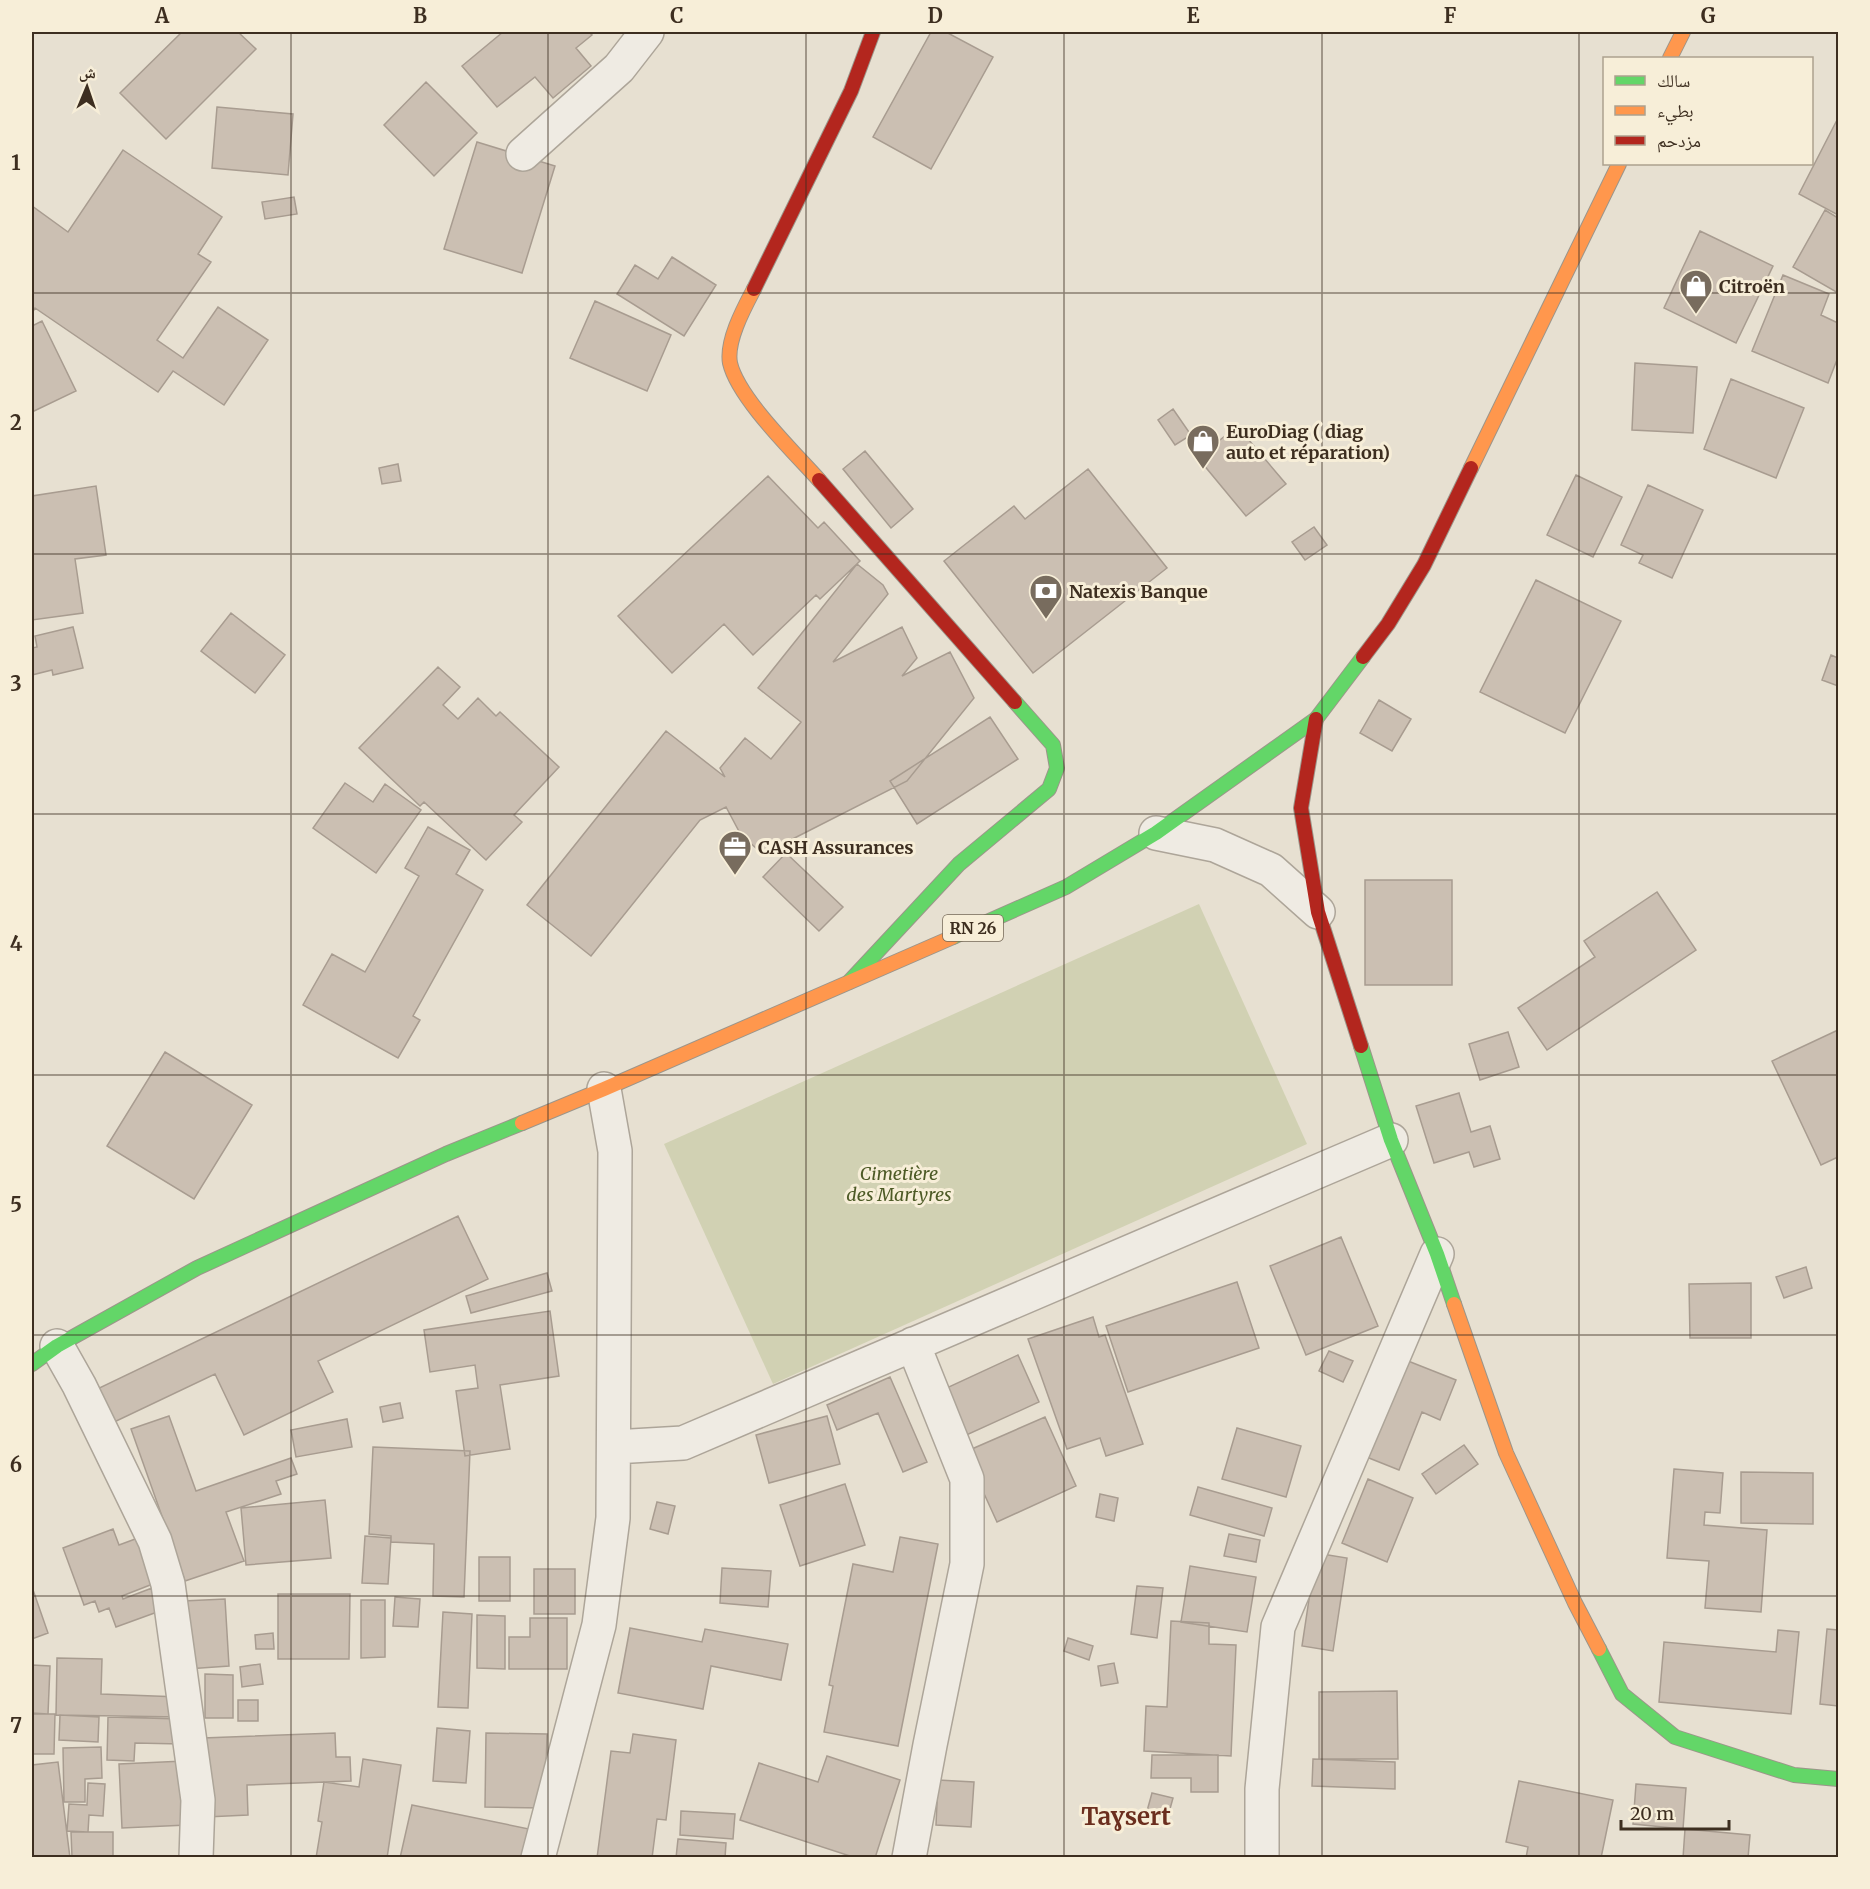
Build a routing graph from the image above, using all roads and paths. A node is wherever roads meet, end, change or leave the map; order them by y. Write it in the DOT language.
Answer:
graph roads {
  1 [pos="647,32"];
  2 [pos="873,32"];
  3 [pos="1683,32"];
  4 [pos="1670,57"];
  5 [pos="523,154"];
  6 [pos="1619,165"];
  7 [pos="1316,719"];
  8 [pos="1156,833"];
  9 [pos="1318,912"];
  10 [pos="849,982"];
  11 [pos="604,1089"];
  12 [pos="1391,1140"];
  13 [pos="1437,1254"];
  14 [pos="913,1344"];
  15 [pos="44,1355"];
  16 [pos="614,1448"];
  17 [pos="1839,1779"];
  18 [pos="196,1857"];
  19 [pos="537,1857"];
  20 [pos="909,1857"];
  21 [pos="1262,1857"];
  1 -- 5 [label="street"];
  2 -- 10 [label="street"];
  3 -- 4 [label="street"];
  6 -- 7 [label="street, RN 26"];
  7 -- 8 [label="street, RN 26"];
  7 -- 9 [label="street"];
  8 -- 9 [label="street"];
  8 -- 10 [label="street, RN 26"];
  9 -- 12 [label="street"];
  10 -- 11 [label="street, RN 26"];
  11 -- 15 [label="street, RN 26"];
  11 -- 16 [label="street"];
  12 -- 13 [label="street"];
  12 -- 14 [label="street"];
  13 -- 17 [label="street"];
  13 -- 21 [label="street"];
  14 -- 16 [label="street"];
  14 -- 20 [label="street"];
  15 -- 18 [label="street"];
  16 -- 19 [label="street"];
}
